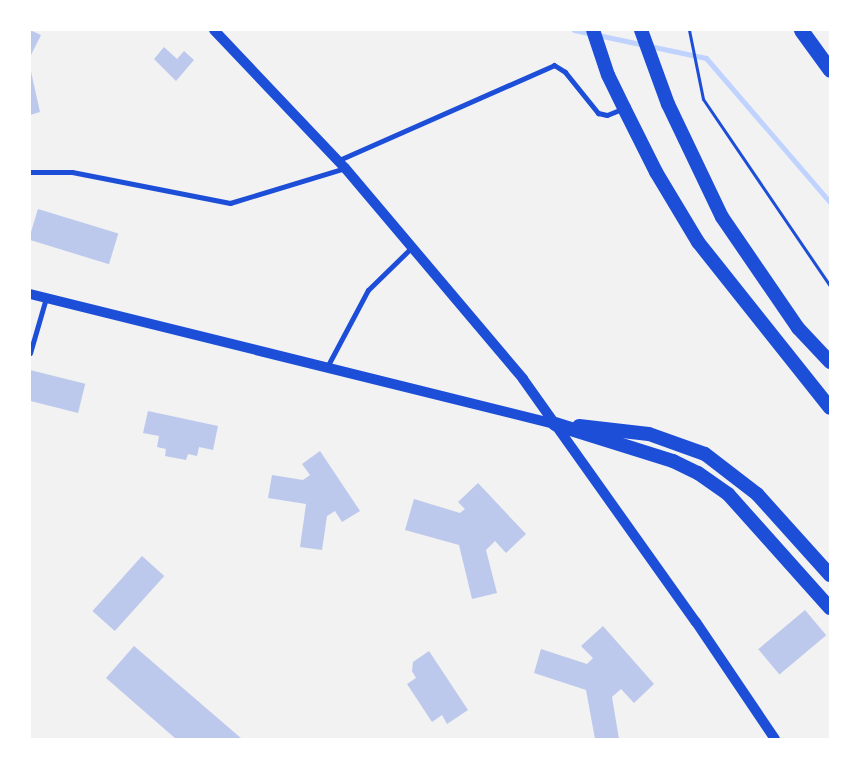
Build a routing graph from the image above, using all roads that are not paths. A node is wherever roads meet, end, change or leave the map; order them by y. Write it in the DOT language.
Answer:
graph roads {
  1 [pos="214,30"];
  2 [pos="592,30"];
  3 [pos="641,30"];
  4 [pos="801,30"];
  5 [pos="830,70"];
  6 [pos="624,108"];
  7 [pos="342,164"];
  8 [pos="30,172"];
  9 [pos="410,248"];
  10 [pos="30,294"];
  11 [pos="46,298"];
  12 [pos="30,353"];
  13 [pos="830,362"];
  14 [pos="327,367"];
  15 [pos="830,408"];
  16 [pos="556,424"];
  17 [pos="830,576"];
  18 [pos="830,608"];
  19 [pos="776,739"];
  1 -- 7 [label="main road"];
  2 -- 6 [label="highway"];
  3 -- 13 [label="highway"];
  4 -- 5 [label="highway"];
  6 -- 7 [label="street"];
  6 -- 15 [label="highway"];
  7 -- 8 [label="street"];
  7 -- 9 [label="main road"];
  9 -- 14 [label="street"];
  9 -- 16 [label="main road"];
  10 -- 11 [label="main road"];
  11 -- 12 [label="street"];
  11 -- 14 [label="main road"];
  14 -- 16 [label="main road"];
  16 -- 17 [label="highway"];
  16 -- 18 [label="highway"];
  16 -- 19 [label="main road"];
}
